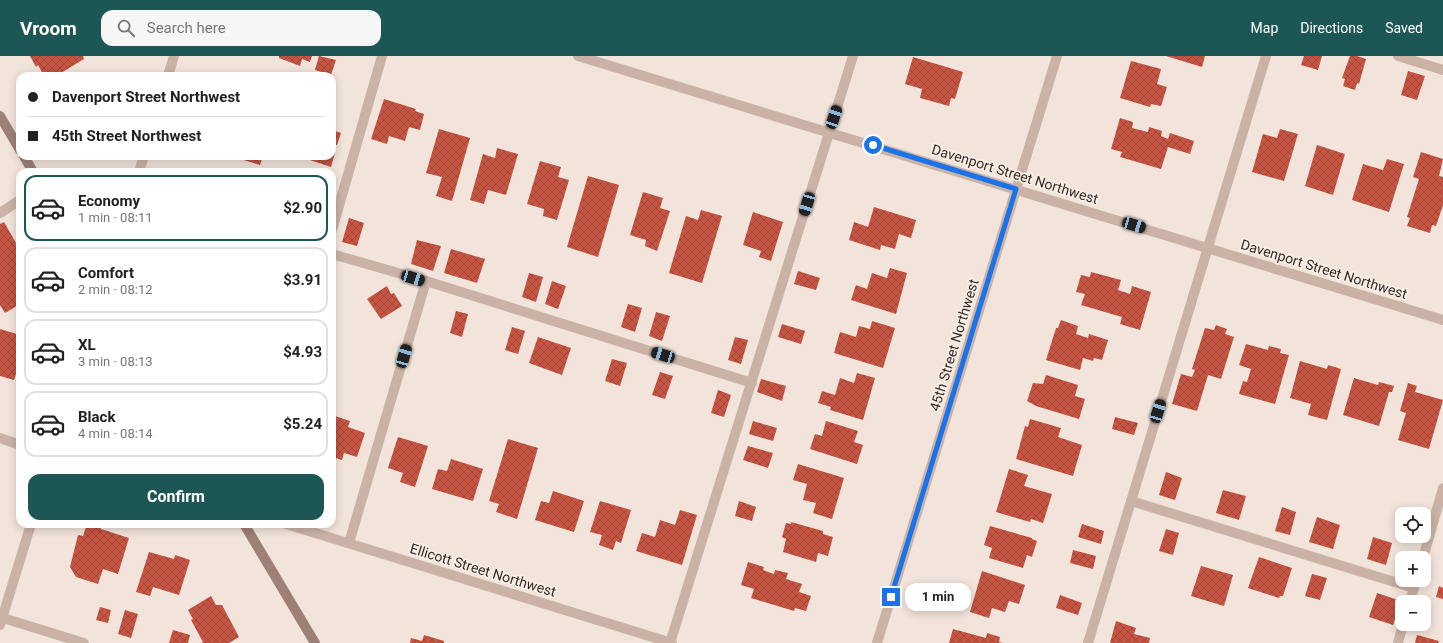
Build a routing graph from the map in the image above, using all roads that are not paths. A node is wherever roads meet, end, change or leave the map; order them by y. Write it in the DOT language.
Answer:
graph roads {
  1 [pos="174,56"];
  2 [pos="382,56"];
  3 [pos="578,56"];
  4 [pos="853,56"];
  5 [pos="1057,56"];
  6 [pos="1266,56"];
  7 [pos="1398,56"];
  8 [pos="1443,70"];
  9 [pos="169,72"];
  10 [pos="0,116"];
  11 [pos="829,132"];
  12 [pos="16,143"];
  13 [pos="1016,189"];
  14 [pos="16,203"];
  15 [pos="0,213"];
  16 [pos="336,216"];
  17 [pos="1207,248"];
  18 [pos="336,255"];
  19 [pos="426,282"];
  20 [pos="1443,320"];
  21 [pos="752,383"];
  22 [pos="0,438"];
  23 [pos="16,444"];
  24 [pos="1443,488"];
  25 [pos="1131,501"];
  26 [pos="30,528"];
  27 [pos="246,528"];
  28 [pos="299,528"];
  29 [pos="349,543"];
  30 [pos="1424,551"];
  31 [pos="1395,578"];
  32 [pos="1,620"];
  33 [pos="1401,631"];
  34 [pos="84,643"];
  35 [pos="316,643"];
  36 [pos="671,643"];
  37 [pos="877,643"];
  38 [pos="1088,643"];
  39 [pos="1398,643"];
  1 -- 9 [label="street"];
  2 -- 16 [label="street"];
  3 -- 11 [label="street, Davenport Street Northwest"];
  4 -- 11 [label="street"];
  5 -- 13 [label="street, 45th Street Northwest"];
  6 -- 17 [label="street"];
  7 -- 8 [label="street"];
  10 -- 12 [label="main road"];
  11 -- 13 [label="street, Davenport Street Northwest"];
  11 -- 21 [label="street"];
  13 -- 17 [label="street, Davenport Street Northwest"];
  13 -- 37 [label="street, 45th Street Northwest"];
  14 -- 15 [label="street"];
  17 -- 20 [label="street, Davenport Street Northwest"];
  17 -- 25 [label="street"];
  18 -- 19 [label="street"];
  19 -- 21 [label="street"];
  19 -- 29 [label="street"];
  21 -- 36 [label="street"];
  22 -- 23 [label="street"];
  24 -- 30 [label="street"];
  25 -- 31 [label="street"];
  25 -- 38 [label="street"];
  26 -- 32 [label="street"];
  27 -- 35 [label="main road"];
  28 -- 29 [label="street, Ellicott Street Northwest"];
  29 -- 36 [label="street, Ellicott Street Northwest"];
  32 -- 34 [label="street"];
  33 -- 39 [label="street"];
}
